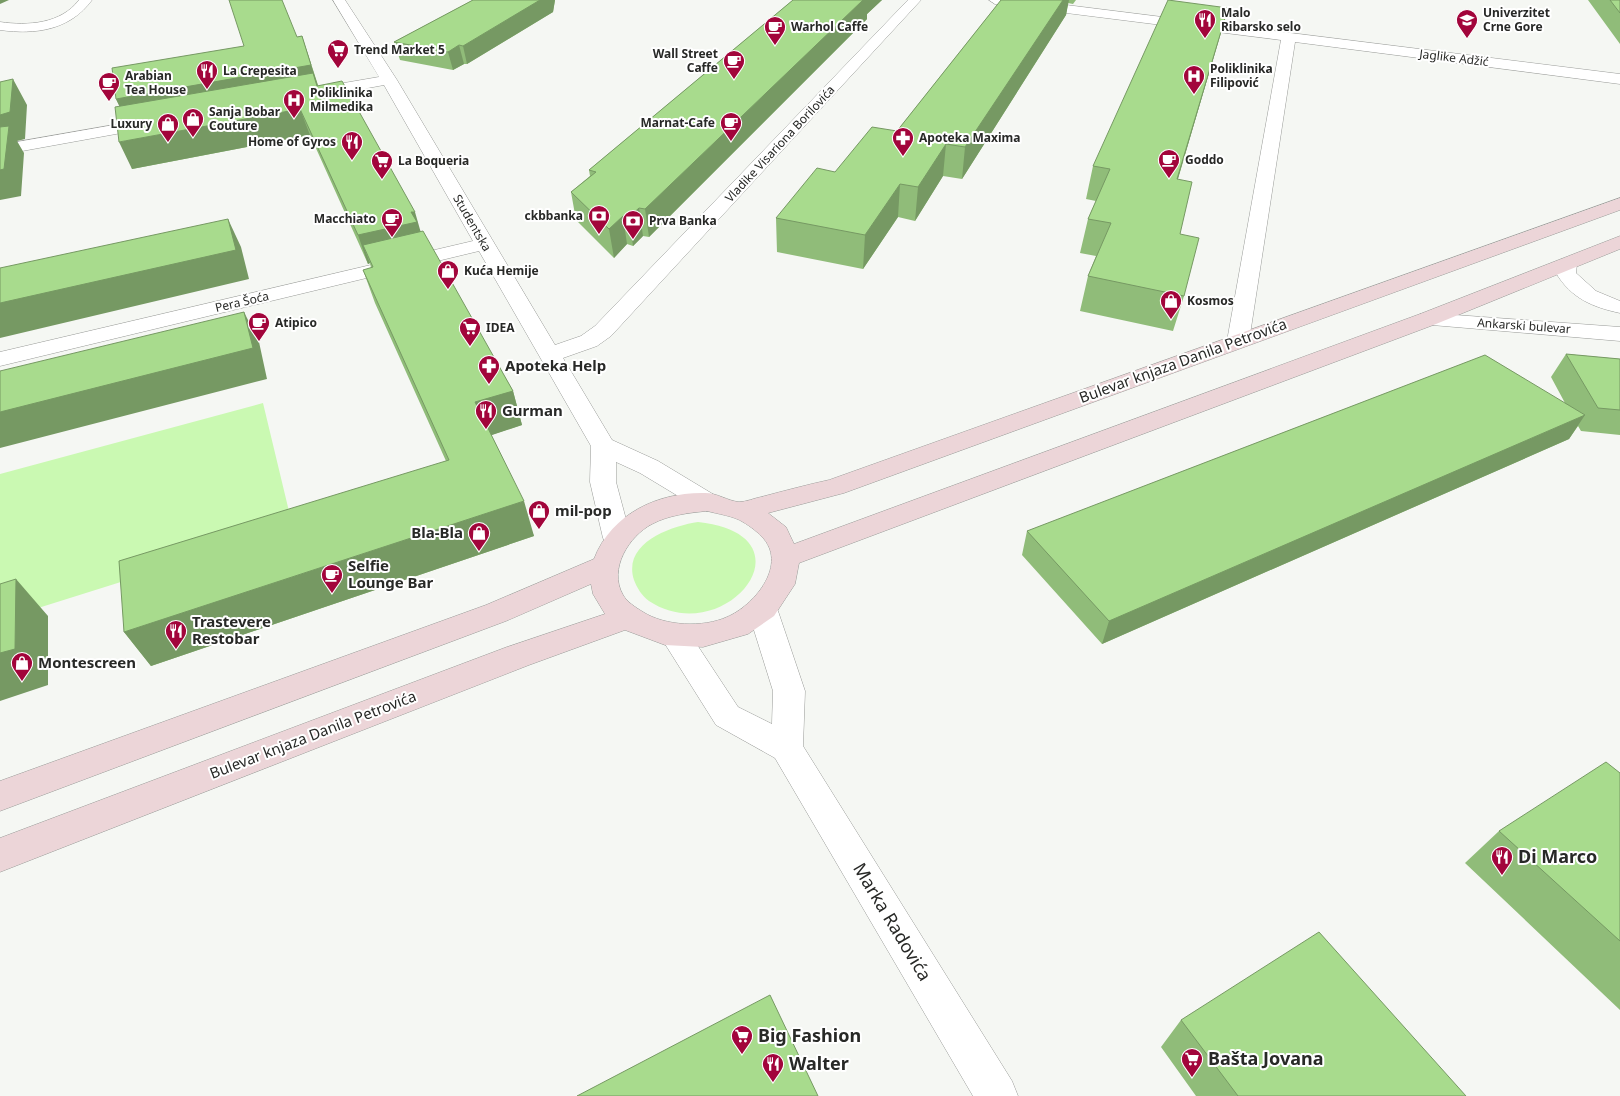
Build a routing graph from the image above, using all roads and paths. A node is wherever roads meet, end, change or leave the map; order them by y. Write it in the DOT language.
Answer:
graph roads {
  1 [pos="86,0"];
  2 [pos="339,0"];
  3 [pos="915,0"];
  4 [pos="995,0"];
  5 [pos="0,26"];
  6 [pos="1289,37"];
  7 [pos="1620,79"];
  8 [pos="389,80"];
  9 [pos="294,97"];
  10 [pos="167,120"];
  11 [pos="0,150"];
  12 [pos="1620,204"];
  13 [pos="1620,242"];
  14 [pos="485,244"];
  15 [pos="1567,264"];
  16 [pos="1620,307"];
  17 [pos="1428,319"];
  18 [pos="1620,334"];
  19 [pos="1238,341"];
  20 [pos="549,355"];
  21 [pos="0,359"];
  22 [pos="603,446"];
  23 [pos="707,502"];
  24 [pos="744,510"];
  25 [pos="617,538"];
  26 [pos="787,557"];
  27 [pos="603,567"];
  28 [pos="762,611"];
  29 [pos="626,618"];
  30 [pos="675,636"];
  31 [pos="787,748"];
  32 [pos="0,796"];
  33 [pos="0,855"];
  34 [pos="997,1096"];
  1 -- 5 [label="street"];
  2 -- 8 [label="street, Studentska"];
  3 -- 20 [label="street, Vladike Visariona Borilovića"];
  4 -- 6 [label="street, Jaglike Adžić"];
  6 -- 7 [label="street, Jaglike Adžić"];
  6 -- 19 [label="street"];
  8 -- 9 [label="street"];
  8 -- 14 [label="street, Studentska"];
  10 -- 11 [label="street"];
  12 -- 19 [label="main road, Bulevar knjaza Danila Petrovića"];
  13 -- 15 [label="main road"];
  14 -- 20 [label="street, Studentska"];
  14 -- 21 [label="street, Pera Šoća"];
  15 -- 16 [label="street"];
  15 -- 17 [label="main road"];
  17 -- 18 [label="street, Ankarski bulevar"];
  17 -- 26 [label="main road"];
  19 -- 24 [label="main road, Bulevar knjaza Danila Petrovića"];
  20 -- 22 [label="street, Studentska"];
  22 -- 23 [label="street"];
  22 -- 25 [label="street"];
  23 -- 24 [label="main road, Bulevar knjaza Danila Petrovića"];
  23 -- 25 [label="main road, Bulevar knjaza Danila Petrovića"];
  24 -- 26 [label="main road, Bulevar knjaza Danila Petrovića"];
  25 -- 27 [label="main road, Bulevar knjaza Danila Petrovića"];
  26 -- 28 [label="main road"];
  27 -- 29 [label="main road"];
  27 -- 32 [label="main road"];
  28 -- 30 [label="main road"];
  28 -- 31 [label="street"];
  29 -- 30 [label="main road"];
  29 -- 33 [label="main road, Bulevar knjaza Danila Petrovića"];
  30 -- 31 [label="street"];
  31 -- 34 [label="street, Marka Radovića"];
}
